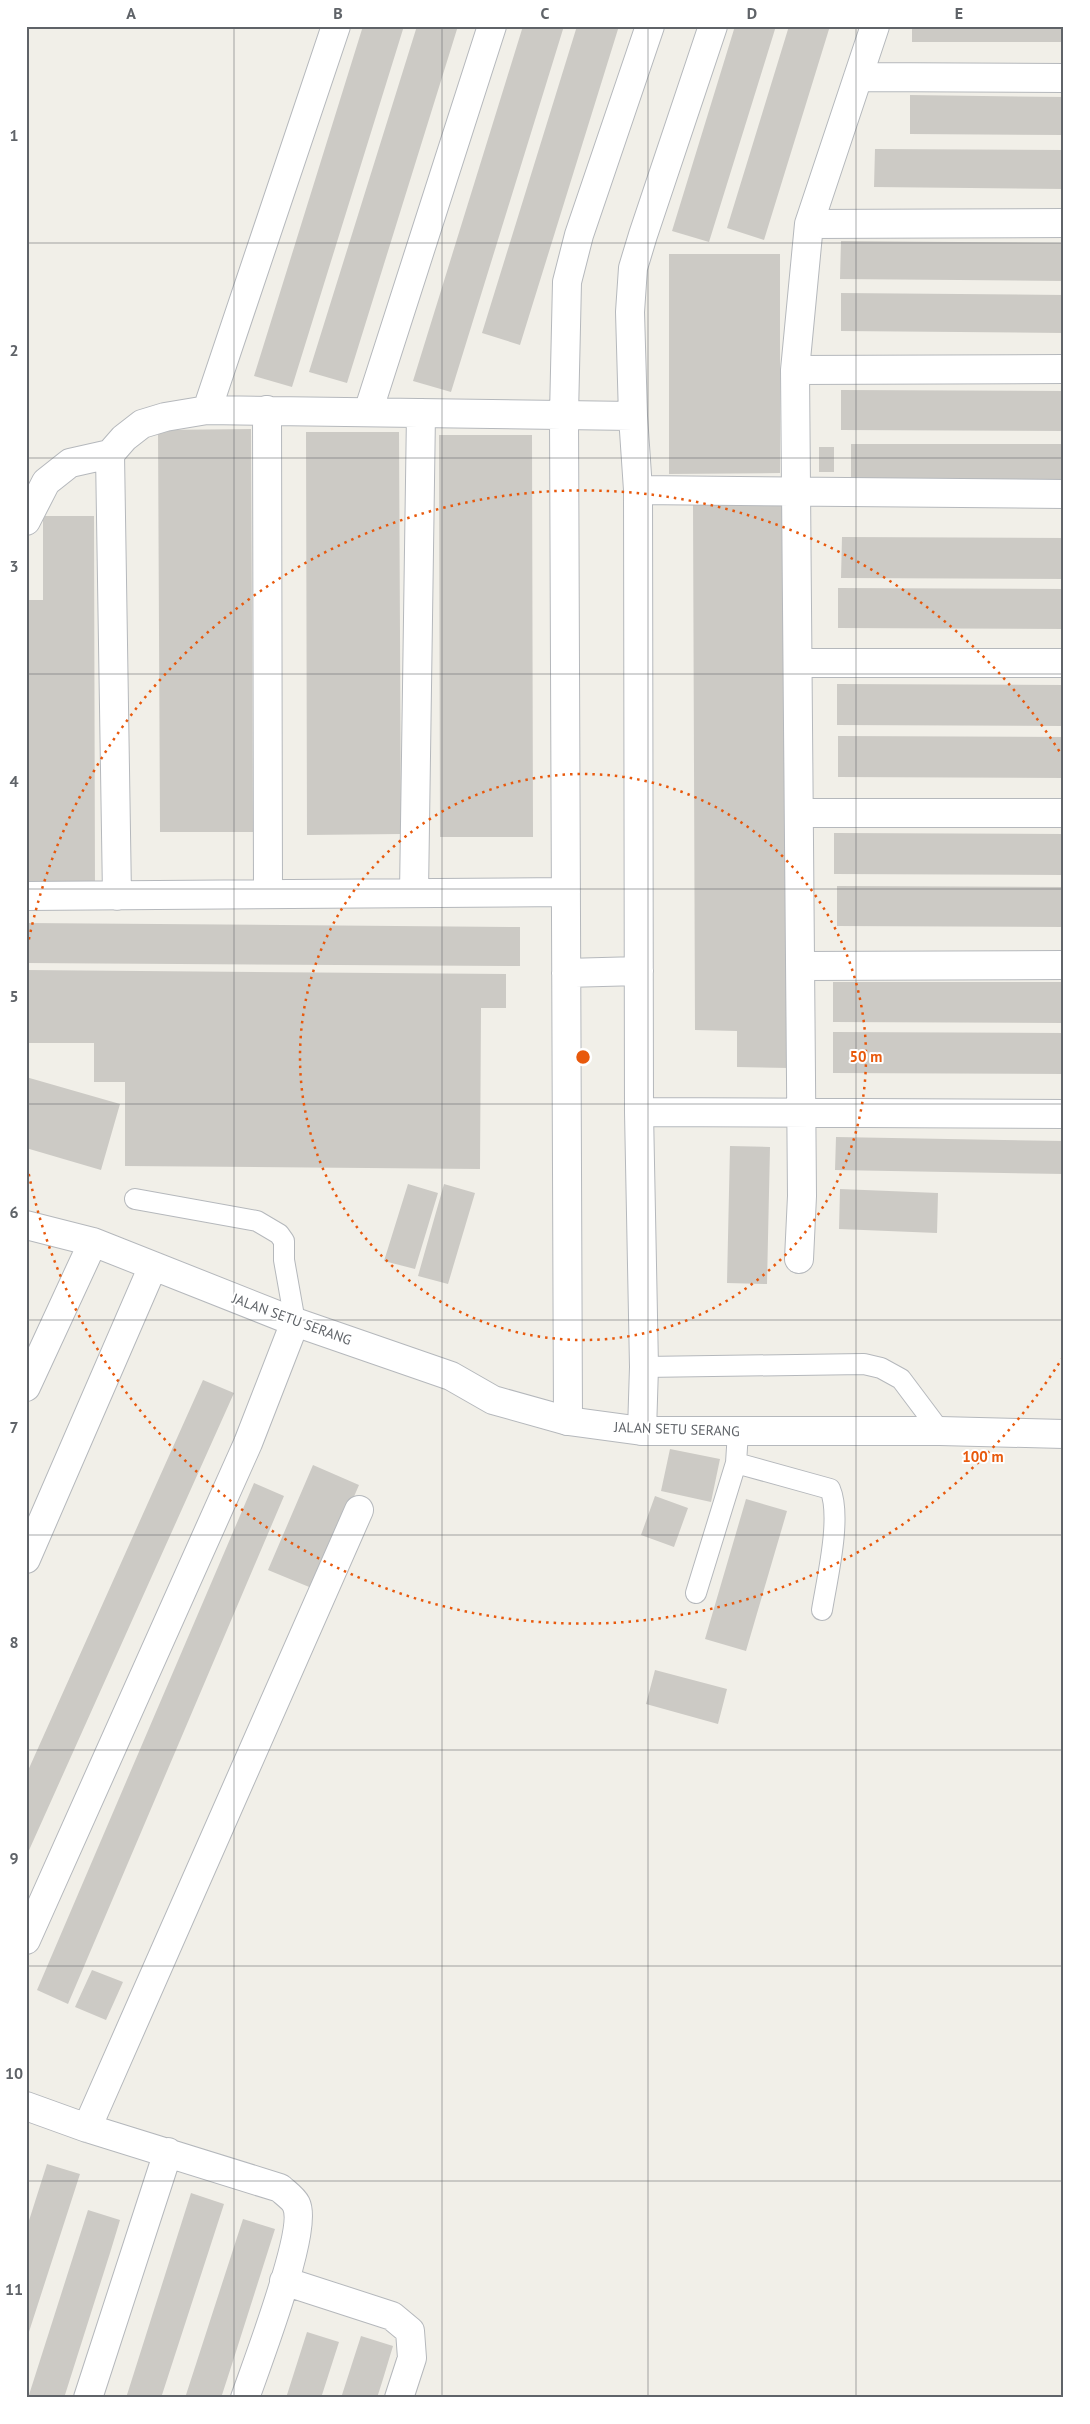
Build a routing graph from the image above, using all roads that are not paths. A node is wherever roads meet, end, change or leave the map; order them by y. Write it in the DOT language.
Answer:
graph roads {
  1 [pos="336,26"];
  2 [pos="492,26"];
  3 [pos="650,26"];
  4 [pos="713,26"];
  5 [pos="876,26"];
  6 [pos="858,77"];
  7 [pos="1064,78"];
  8 [pos="1064,223"];
  9 [pos="809,224"];
  10 [pos="795,370"];
  11 [pos="1064,370"];
  12 [pos="207,410"];
  13 [pos="267,410"];
  14 [pos="368,412"];
  15 [pos="421,413"];
  16 [pos="564,415"];
  17 [pos="633,416"];
  18 [pos="110,454"];
  19 [pos="638,490"];
  20 [pos="796,491"];
  21 [pos="1064,494"];
  22 [pos="26,521"];
  23 [pos="798,663"];
  24 [pos="1064,663"];
  25 [pos="800,813"];
  26 [pos="1064,813"];
  27 [pos="566,892"];
  28 [pos="414,893"];
  29 [pos="268,894"];
  30 [pos="26,896"];
  31 [pos="117,896"];
  32 [pos="1064,965"];
  33 [pos="801,966"];
  34 [pos="639,971"];
  35 [pos="566,973"];
  36 [pos="639,1112"];
  37 [pos="802,1114"];
  38 [pos="1064,1114"];
  39 [pos="135,1198"];
  40 [pos="26,1225"];
  41 [pos="93,1242"];
  42 [pos="799,1259"];
  43 [pos="153,1266"];
  44 [pos="295,1322"];
  45 [pos="644,1368"];
  46 [pos="26,1386"];
  47 [pos="568,1421"];
  48 [pos="642,1431"];
  49 [pos="940,1431"];
  50 [pos="738,1432"];
  51 [pos="1064,1434"];
  52 [pos="736,1463"];
  53 [pos="359,1510"];
  54 [pos="26,1559"];
  55 [pos="696,1593"];
  56 [pos="822,1610"];
  57 [pos="26,1940"];
  58 [pos="26,2106"];
  59 [pos="87,2128"];
  60 [pos="168,2152"];
  61 [pos="284,2281"];
  62 [pos="88,2398"];
  63 [pos="245,2398"];
  64 [pos="400,2398"];
  1 -- 12 [label="street"];
  2 -- 14 [label="street"];
  3 -- 16 [label="street"];
  4 -- 17 [label="street"];
  5 -- 6 [label="street"];
  6 -- 7 [label="street"];
  6 -- 9 [label="street"];
  8 -- 9 [label="street"];
  9 -- 10 [label="street"];
  10 -- 11 [label="street"];
  10 -- 20 [label="street"];
  12 -- 13 [label="street"];
  12 -- 18 [label="street"];
  13 -- 14 [label="street"];
  13 -- 29 [label="street"];
  14 -- 15 [label="street"];
  15 -- 16 [label="street"];
  15 -- 28 [label="street"];
  16 -- 17 [label="street"];
  16 -- 27 [label="street"];
  17 -- 19 [label="street"];
  18 -- 22 [label="street"];
  18 -- 31 [label="street"];
  19 -- 20 [label="street"];
  19 -- 34 [label="street"];
  20 -- 21 [label="street"];
  20 -- 23 [label="street"];
  23 -- 24 [label="street"];
  23 -- 25 [label="street"];
  25 -- 26 [label="street"];
  25 -- 33 [label="street"];
  27 -- 28 [label="street"];
  27 -- 35 [label="street"];
  28 -- 29 [label="street"];
  29 -- 31 [label="street"];
  30 -- 31 [label="street"];
  32 -- 33 [label="street"];
  33 -- 37 [label="street"];
  34 -- 35 [label="street"];
  34 -- 36 [label="street"];
  35 -- 47 [label="street"];
  36 -- 37 [label="street"];
  36 -- 45 [label="street"];
  37 -- 38 [label="street"];
  37 -- 42 [label="street"];
  39 -- 44 [label="lane"];
  40 -- 41 [label="street, JALAN SETU SERANG"];
  41 -- 43 [label="street, JALAN SETU SERANG"];
  41 -- 46 [label="street"];
  43 -- 44 [label="street, JALAN SETU SERANG"];
  43 -- 54 [label="street"];
  44 -- 47 [label="street, JALAN SETU SERANG"];
  44 -- 57 [label="street"];
  45 -- 48 [label="street"];
  45 -- 49 [label="lane"];
  47 -- 48 [label="street, JALAN SETU SERANG"];
  48 -- 50 [label="street, JALAN SETU SERANG"];
  49 -- 50 [label="street, JALAN SETU SERANG"];
  49 -- 51 [label="street, JALAN SETU SERANG"];
  50 -- 52 [label="lane"];
  52 -- 55 [label="lane"];
  52 -- 56 [label="lane"];
  53 -- 59 [label="street"];
  58 -- 59 [label="street"];
  59 -- 60 [label="street"];
  60 -- 61 [label="street"];
  60 -- 62 [label="street"];
  61 -- 63 [label="street"];
  61 -- 64 [label="street"];
}
